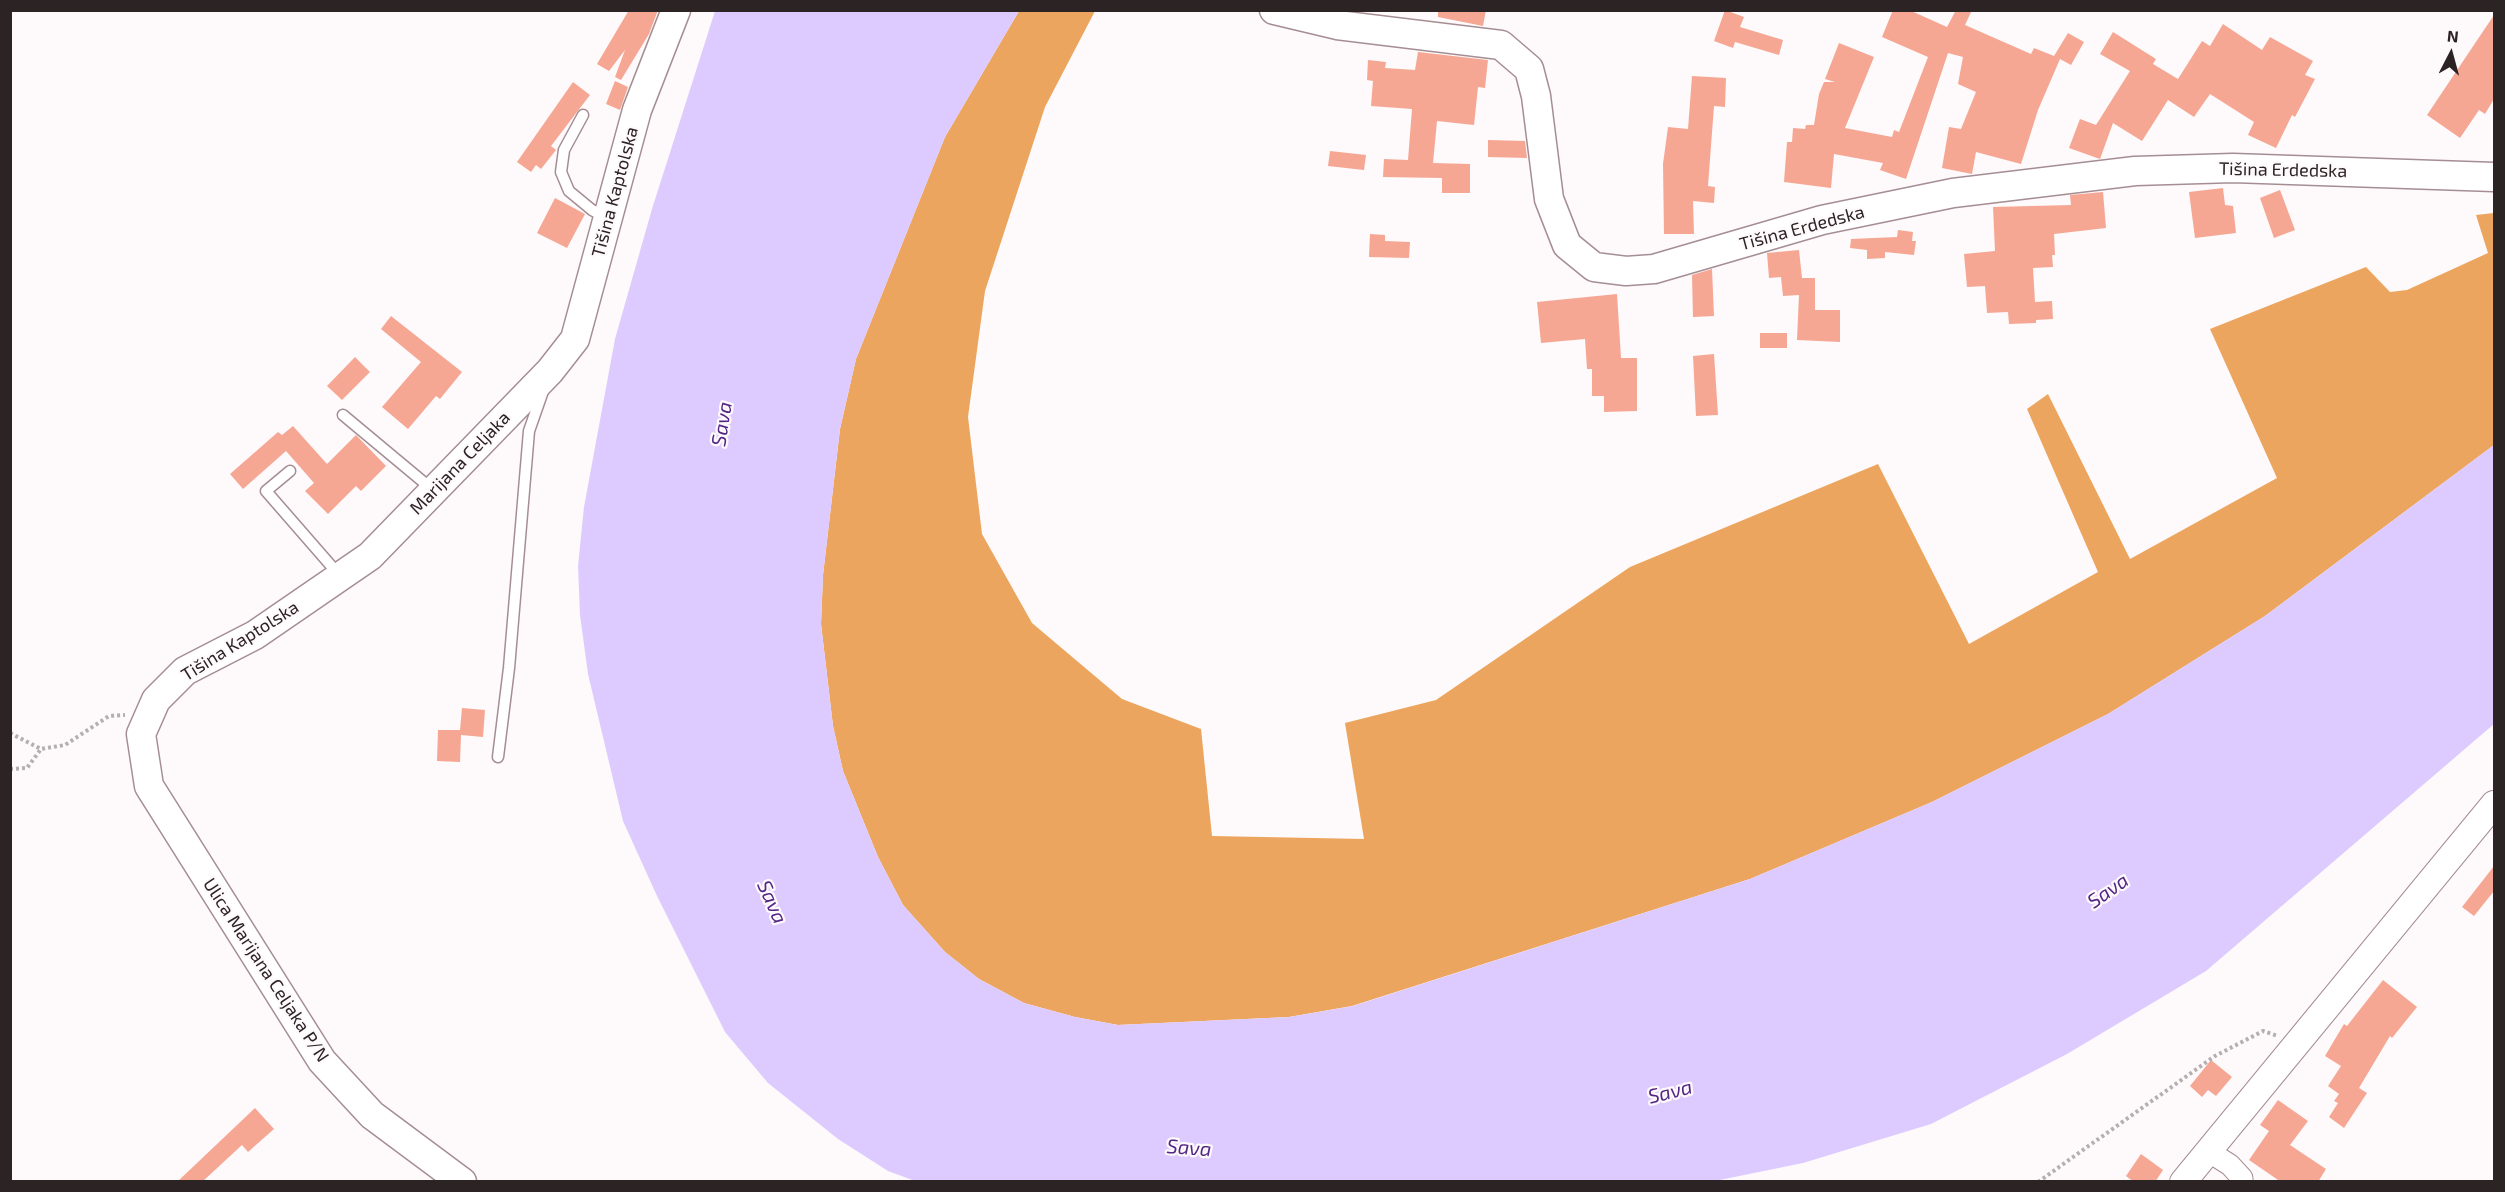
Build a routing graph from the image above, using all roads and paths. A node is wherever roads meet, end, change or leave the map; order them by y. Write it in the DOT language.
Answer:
graph roads {
  1 [pos="676,10"];
  2 [pos="1274,10"];
  3 [pos="583,115"];
  4 [pos="2494,177"];
  5 [pos="608,218"];
  6 [pos="550,370"];
  7 [pos="343,415"];
  8 [pos="290,471"];
  9 [pos="433,490"];
  10 [pos="370,556"];
  11 [pos="340,576"];
  12 [pos="150,715"];
  13 [pos="10,733"];
  14 [pos="41,749"];
  15 [pos="498,757"];
  16 [pos="10,770"];
  17 [pos="2494,804"];
  18 [pos="2299,1042"];
  19 [pos="2208,1151"];
  20 [pos="462,1182"];
  21 [pos="2038,1182"];
  22 [pos="2183,1182"];
  23 [pos="2242,1182"];
  1 -- 5 [label="main road, Tišina Kaptolska"];
  2 -- 4 [label="main road, Tišina Erdedska"];
  3 -- 5 [label="lane"];
  5 -- 6 [label="main road, Tišina Kaptolska"];
  6 -- 9 [label="main road, Marijana Celjaka"];
  6 -- 15 [label="lane"];
  7 -- 9 [label="lane"];
  8 -- 11 [label="lane"];
  9 -- 10 [label="main road, Marijana Celjaka"];
  10 -- 11 [label="main road, Tišina Kaptolska"];
  11 -- 12 [label="main road, Tišina Kaptolska"];
  12 -- 14 [label="path"];
  12 -- 20 [label="main road, Ulica Marijana Celjaka P/N"];
  13 -- 14 [label="path"];
  14 -- 16 [label="path"];
  17 -- 18 [label="street"];
  18 -- 19 [label="street"];
  18 -- 21 [label="path"];
  19 -- 22 [label="street"];
  19 -- 23 [label="street"];
}
